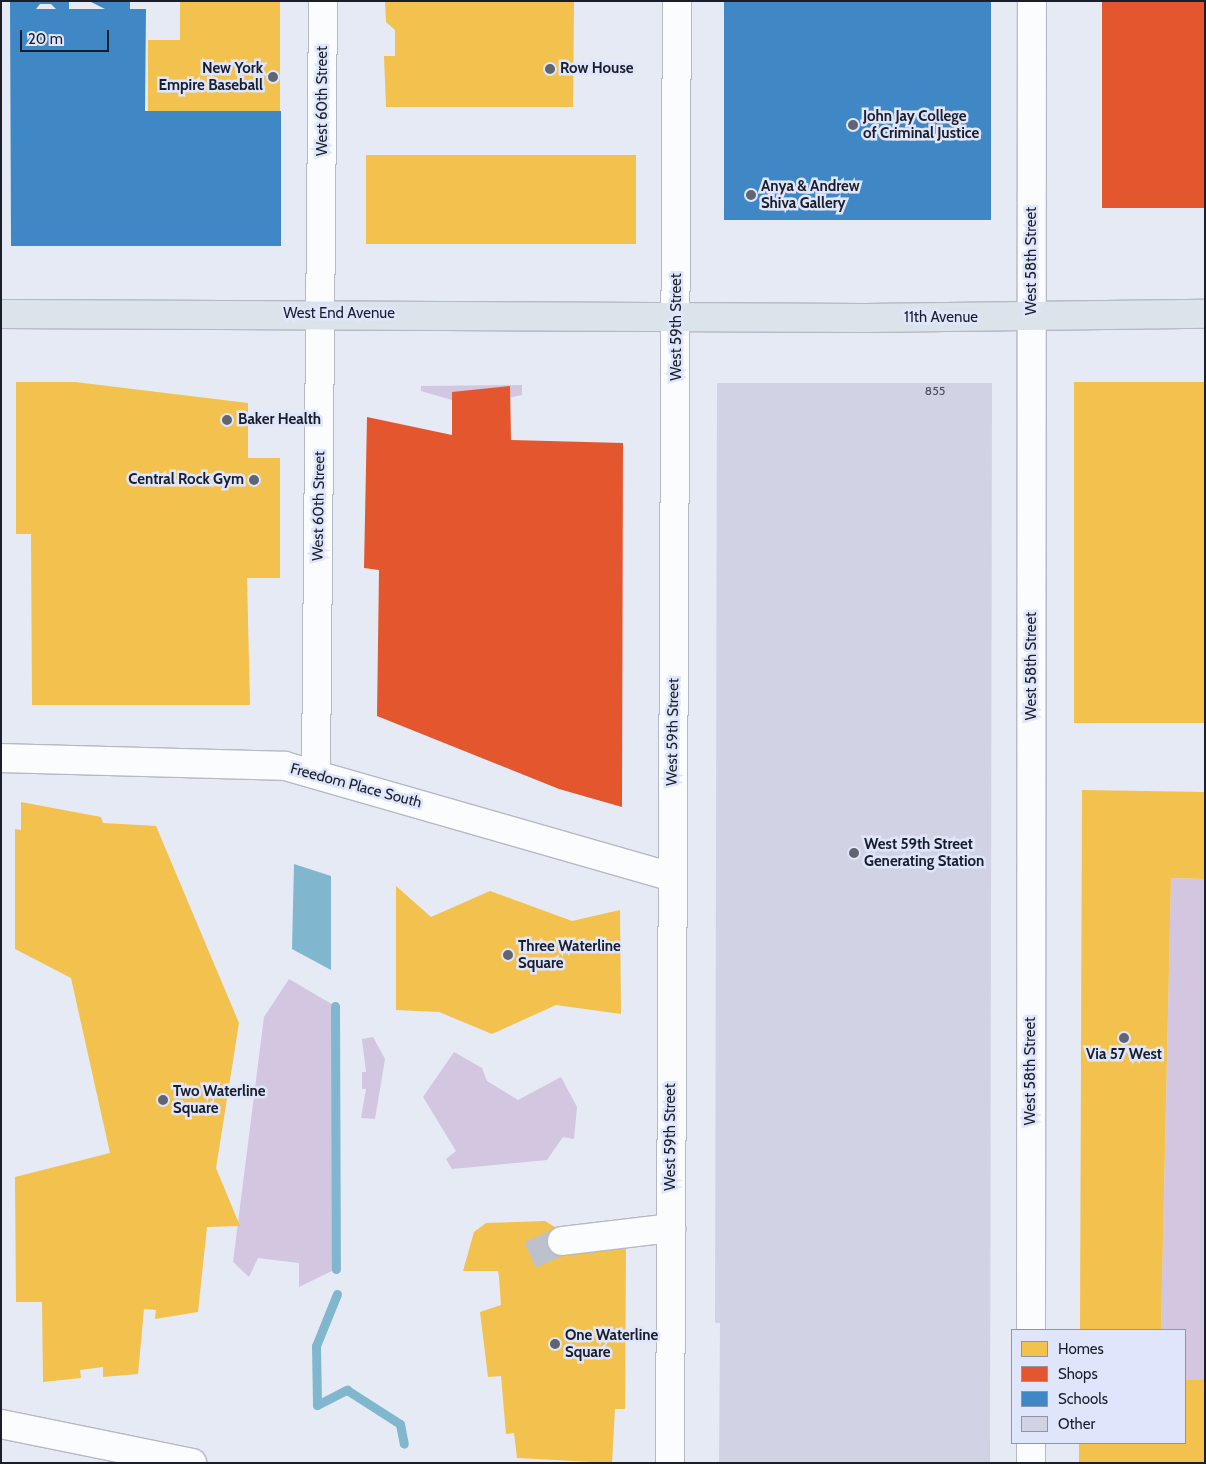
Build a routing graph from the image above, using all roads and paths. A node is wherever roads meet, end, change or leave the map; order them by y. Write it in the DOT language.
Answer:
graph roads {
  1 [pos="323,1"];
  2 [pos="677,1"];
  3 [pos="1032,1"];
  4 [pos="1,314"];
  5 [pos="322,314"];
  6 [pos="677,314"];
  7 [pos="1205,314"];
  8 [pos="1032,315"];
  9 [pos="1,758"];
  10 [pos="316,772"];
  11 [pos="671,877"];
  12 [pos="671,1228"];
  13 [pos="562,1241"];
  14 [pos="1031,1329"];
  15 [pos="1,1424"];
  16 [pos="1031,1444"];
  17 [pos="192,1463"];
  18 [pos="670,1463"];
  19 [pos="1031,1463"];
  1 -- 5 [label="street, West 60th Street"];
  2 -- 6 [label="street, West 59th Street"];
  3 -- 8 [label="street, West 58th Street"];
  4 -- 5 [label="main road, West End Avenue"];
  5 -- 6 [label="main road, West End Avenue"];
  5 -- 10 [label="street, West 60th Street"];
  6 -- 8 [label="main road, 11th Avenue"];
  6 -- 11 [label="street, West 59th Street"];
  7 -- 8 [label="main road, 11th Avenue"];
  8 -- 14 [label="street, West 58th Street"];
  9 -- 10 [label="street, Freedom Place South"];
  10 -- 11 [label="street, Freedom Place South"];
  11 -- 12 [label="street, West 59th Street"];
  12 -- 13 [label="street"];
  12 -- 18 [label="street, West 59th Street"];
  15 -- 17 [label="street"];
  16 -- 19 [label="street"];
}
